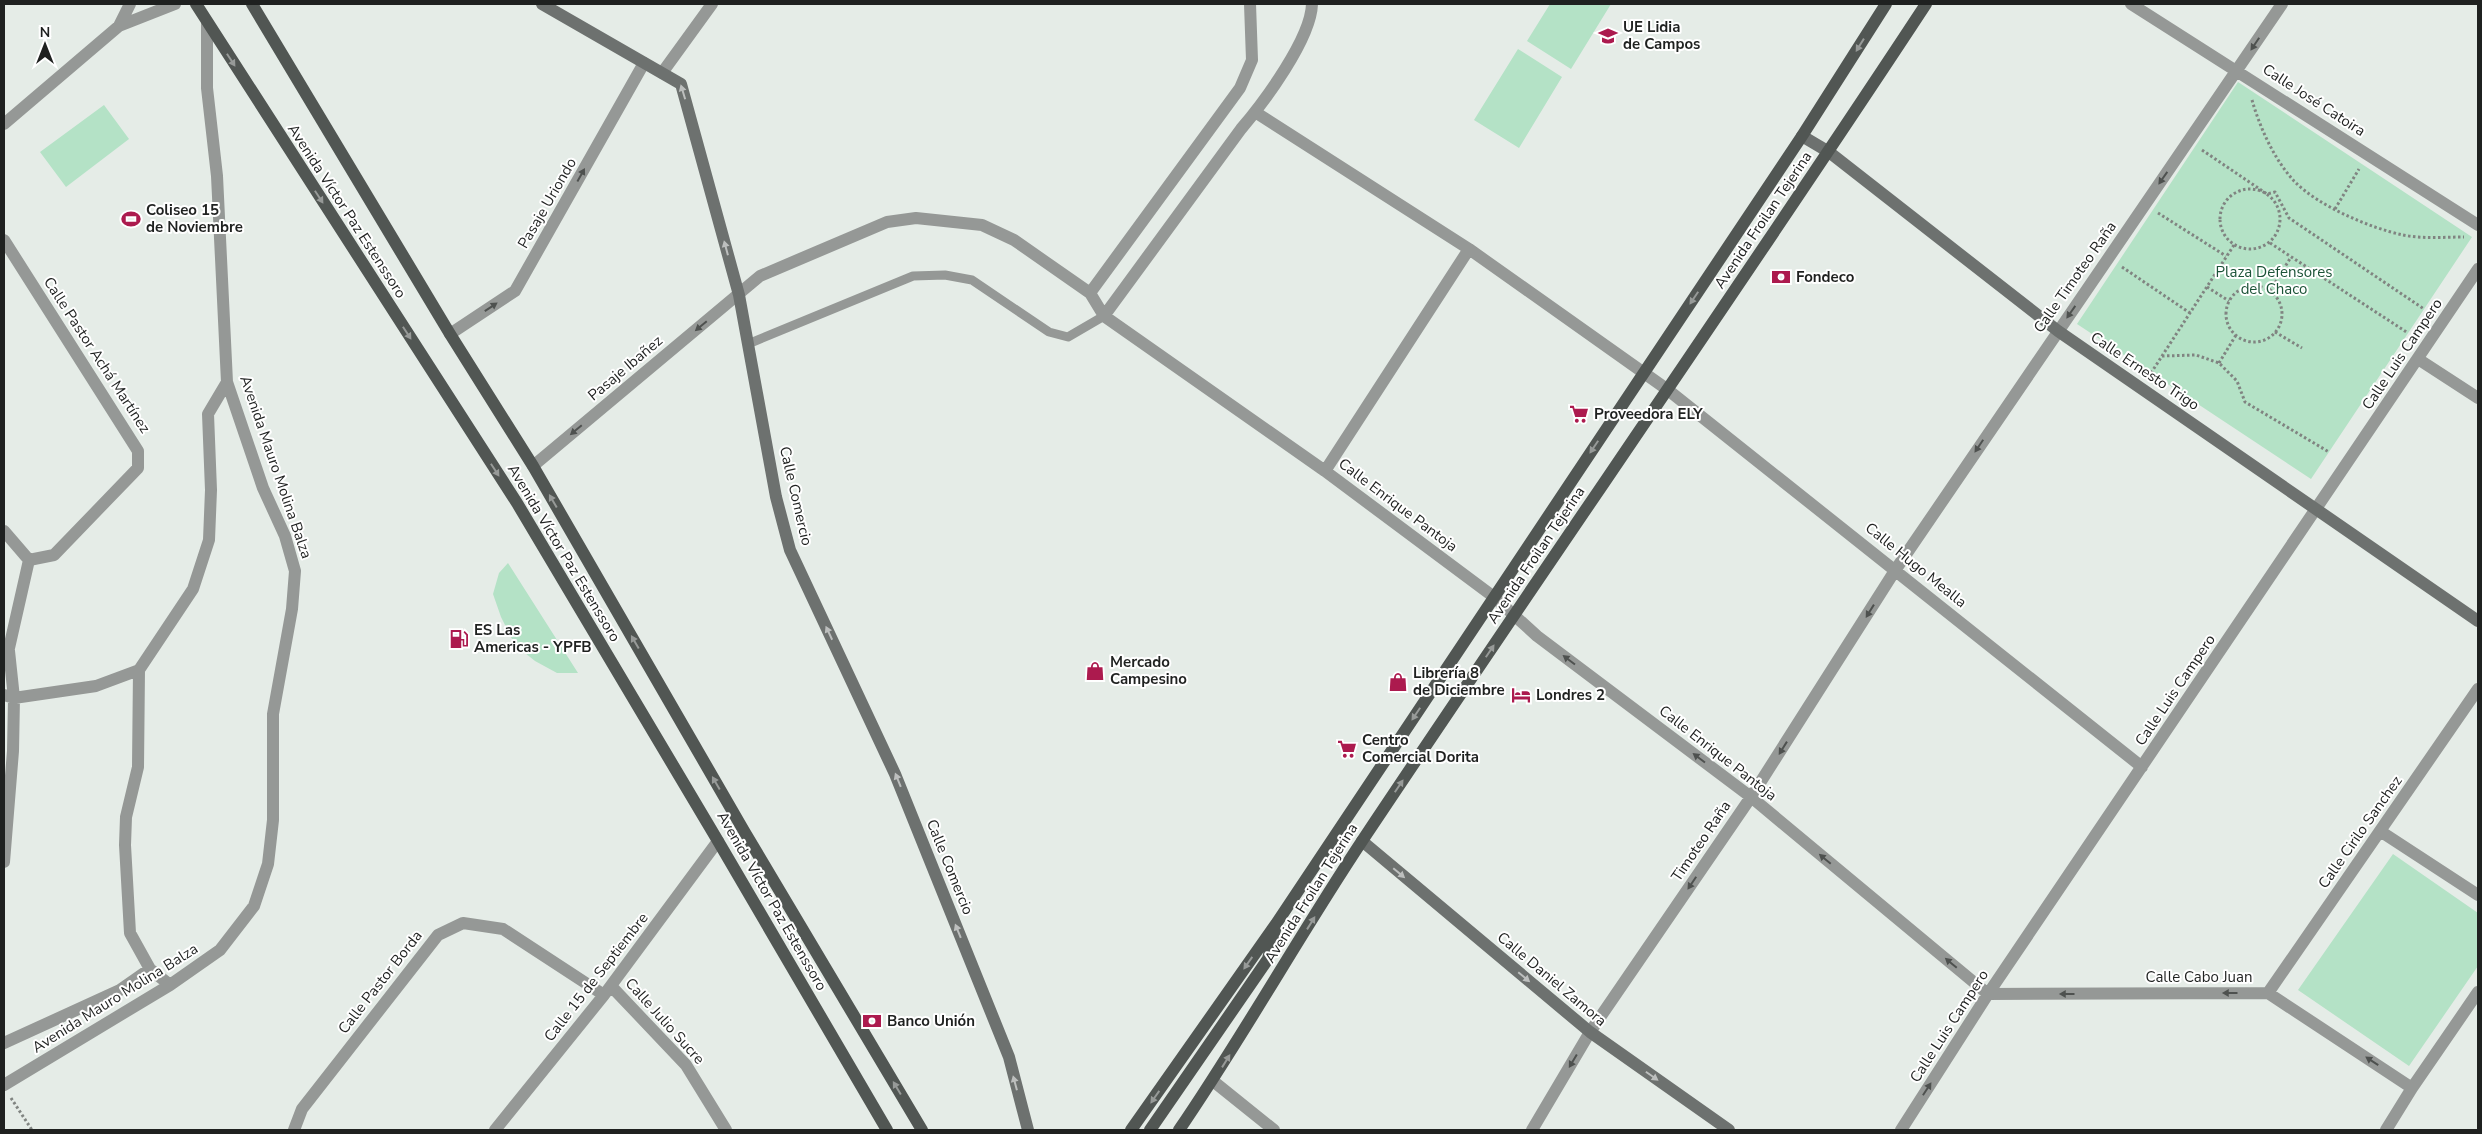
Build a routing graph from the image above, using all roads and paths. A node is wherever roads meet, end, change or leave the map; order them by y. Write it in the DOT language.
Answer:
graph roads {
  1 [pos="130,4"];
  2 [pos="175,4"];
  3 [pos="196,4"];
  4 [pos="252,4"];
  5 [pos="542,4"];
  6 [pos="712,4"];
  7 [pos="1250,4"];
  8 [pos="1312,4"];
  9 [pos="1886,4"];
  10 [pos="1926,4"];
  11 [pos="2130,4"];
  12 [pos="2282,4"];
  13 [pos="207,23"];
  14 [pos="119,26"];
  15 [pos="644,63"];
  16 [pos="2238,70"];
  17 [pos="662,73"];
  18 [pos="2251,97"];
  19 [pos="1256,112"];
  20 [pos="4,124"];
  21 [pos="1802,136"];
  22 [pos="2196,146"];
  23 [pos="1829,152"];
  24 [pos="2361,164"];
  25 [pos="2267,194"];
  26 [pos="2335,208"];
  27 [pos="2153,210"];
  28 [pos="2478,225"];
  29 [pos="2472,237"];
  30 [pos="4,240"];
  31 [pos="2270,243"];
  32 [pos="2234,245"];
  33 [pos="1469,249"];
  34 [pos="2226,256"];
  35 [pos="2291,257"];
  36 [pos="2117,264"];
  37 [pos="2478,269"];
  38 [pos="2207,287"];
  39 [pos="2270,291"];
  40 [pos="1090,293"];
  41 [pos="738,295"];
  42 [pos="2229,301"];
  43 [pos="2424,309"];
  44 [pos="2190,313"];
  45 [pos="1104,316"];
  46 [pos="2058,330"];
  47 [pos="2275,332"];
  48 [pos="2408,333"];
  49 [pos="450,334"];
  50 [pos="2236,335"];
  51 [pos="748,344"];
  52 [pos="2302,348"];
  53 [pos="2162,356"];
  54 [pos="2418,359"];
  55 [pos="2219,364"];
  56 [pos="1644,372"];
  57 [pos="2151,373"];
  58 [pos="227,382"];
  59 [pos="1668,390"];
  60 [pos="2478,398"];
  61 [pos="2329,452"];
  62 [pos="533,466"];
  63 [pos="1325,470"];
  64 [pos="2317,508"];
  65 [pos="4,531"];
  66 [pos="29,560"];
  67 [pos="1896,569"];
  68 [pos="1494,597"];
  69 [pos="1514,616"];
  70 [pos="2478,621"];
  71 [pos="10,651"];
  72 [pos="4,666"];
  73 [pos="139,670"];
  74 [pos="2478,689"];
  75 [pos="9,696"];
  76 [pos="2142,767"];
  77 [pos="1751,797"];
  78 [pos="2380,831"];
  79 [pos="718,841"];
  80 [pos="1362,841"];
  81 [pos="4,862"];
  82 [pos="2478,895"];
  83 [pos="1276,924"];
  84 [pos="150,969"];
  85 [pos="170,985"];
  86 [pos="608,991"];
  87 [pos="2478,992"];
  88 [pos="2268,993"];
  89 [pos="1988,994"];
  90 [pos="1590,1032"];
  91 [pos="4,1043"];
  92 [pos="1213,1081"];
  93 [pos="2412,1088"];
  94 [pos="6,1090"];
  95 [pos="32,1130"];
  96 [pos="294,1130"];
  97 [pos="495,1130"];
  98 [pos="726,1130"];
  99 [pos="887,1130"];
  100 [pos="922,1130"];
  101 [pos="1028,1130"];
  102 [pos="1131,1130"];
  103 [pos="1150,1130"];
  104 [pos="1179,1130"];
  105 [pos="1274,1130"];
  106 [pos="1532,1130"];
  107 [pos="1730,1130"];
  108 [pos="1901,1130"];
  109 [pos="2386,1130"];
  1 -- 14 [label="street"];
  2 -- 14 [label="street"];
  3 -- 13 [label="main road, Avenida Víctor Paz Estenssoro"];
  4 -- 49 [label="main road, Avenida Víctor Paz Estenssoro"];
  5 -- 15 [label="street, Calle Comercio"];
  6 -- 17 [label="street"];
  7 -- 40 [label="street"];
  8 -- 19 [label="street"];
  9 -- 21 [label="main road, Avenida Froilan Tejerina, one-way"];
  10 -- 23 [label="main road, Avenida Froilan Tejerina"];
  11 -- 16 [label="street, Calle José Catoira"];
  12 -- 16 [label="street, Calle Timoteo Raña, one-way"];
  13 -- 58 [label="street, Avenida Mauro Molina Balza"];
  13 -- 79 [label="main road, Avenida Víctor Paz Estenssoro, one-way"];
  14 -- 20 [label="street"];
  15 -- 17 [label="street, Calle Comercio"];
  49 -- 15 [label="street, Pasaje Uriondo, one-way"];
  16 -- 28 [label="street, Calle José Catoira"];
  16 -- 46 [label="street, Calle Timoteo Raña, one-way"];
  41 -- 17 [label="street, Calle Comercio, one-way"];
  18 -- 26 [label="path"];
  19 -- 33 [label="street, Calle Hugo Mealla"];
  19 -- 45 [label="street"];
  21 -- 23 [label="street, Calle Ernesto Trigo"];
  21 -- 56 [label="main road, Avenida Froilan Tejerina, one-way"];
  22 -- 25 [label="path"];
  23 -- 46 [label="street, Calle Ernesto Trigo"];
  23 -- 59 [label="main road, Avenida Froilan Tejerina"];
  24 -- 26 [label="path"];
  25 -- 31 [label="path"];
  25 -- 32 [label="path"];
  25 -- 43 [label="path"];
  26 -- 29 [label="path"];
  27 -- 34 [label="path"];
  30 -- 66 [label="street, Calle Pastor Achá Martínez"];
  31 -- 32 [label="path"];
  31 -- 35 [label="path"];
  32 -- 34 [label="path"];
  33 -- 56 [label="street, Calle Hugo Mealla"];
  33 -- 63 [label="street"];
  34 -- 38 [label="path"];
  35 -- 39 [label="path"];
  35 -- 48 [label="path"];
  36 -- 44 [label="path"];
  37 -- 54 [label="street, Calle Luis Campero"];
  38 -- 42 [label="path"];
  38 -- 44 [label="path"];
  39 -- 42 [label="path"];
  39 -- 47 [label="path"];
  40 -- 41 [label="street, Calle Enrique Pantoja"];
  40 -- 45 [label="street, Calle Enrique Pantoja"];
  41 -- 51 [label="street, Calle Comercio"];
  41 -- 62 [label="street, Pasaje Ibañez, one-way"];
  42 -- 50 [label="path"];
  44 -- 53 [label="path"];
  45 -- 51 [label="lane"];
  45 -- 63 [label="street, Calle Enrique Pantoja"];
  46 -- 64 [label="street, Calle Ernesto Trigo"];
  46 -- 67 [label="street, Calle Timoteo Raña, one-way"];
  47 -- 50 [label="path"];
  47 -- 52 [label="path"];
  49 -- 62 [label="main road, Avenida Víctor Paz Estenssoro"];
  50 -- 55 [label="path"];
  101 -- 51 [label="street, Calle Comercio, one-way"];
  53 -- 55 [label="path"];
  53 -- 57 [label="path"];
  54 -- 60 [label="street"];
  54 -- 64 [label="street, Calle Luis Campero"];
  55 -- 61 [label="path"];
  56 -- 59 [label="street, Calle Hugo Mealla"];
  56 -- 68 [label="main road, Avenida Froilan Tejerina, one-way"];
  58 -- 73 [label="street"];
  58 -- 85 [label="street, Avenida Mauro Molina Balza"];
  59 -- 67 [label="street, Calle Hugo Mealla"];
  59 -- 69 [label="main road, Avenida Froilan Tejerina"];
  100 -- 62 [label="main road, Avenida Víctor Paz Estenssoro, one-way"];
  63 -- 68 [label="street, Calle Enrique Pantoja"];
  64 -- 70 [label="street, Calle Ernesto Trigo"];
  64 -- 76 [label="street, Calle Luis Campero"];
  65 -- 66 [label="street"];
  66 -- 71 [label="street"];
  67 -- 76 [label="street, Calle Hugo Mealla"];
  67 -- 77 [label="street, Timoteo Raña, one-way"];
  68 -- 69 [label="street, Calle Enrique Pantoja"];
  68 -- 83 [label="main road, Avenida Froilan Tejerina, one-way"];
  77 -- 69 [label="street, Calle Enrique Pantoja, one-way"];
  80 -- 69 [label="main road, Avenida Froilan Tejerina, one-way"];
  71 -- 72 [label="street"];
  71 -- 75 [label="street"];
  73 -- 75 [label="street"];
  73 -- 84 [label="street"];
  74 -- 78 [label="street, Calle Cirilo Sanchez"];
  75 -- 81 [label="street"];
  76 -- 89 [label="street, Calle Luis Campero"];
  89 -- 77 [label="street, Calle Enrique Pantoja, one-way"];
  77 -- 90 [label="street, Timoteo Raña, one-way"];
  78 -- 82 [label="street"];
  78 -- 88 [label="street, Calle Cirilo Sanchez"];
  79 -- 86 [label="street, Calle 15 de Septiembre"];
  79 -- 99 [label="main road, Avenida Víctor Paz Estenssoro"];
  80 -- 90 [label="street, Calle Daniel Zamora, one-way"];
  92 -- 80 [label="main road, Avenida Froilan Tejerina, one-way"];
  83 -- 102 [label="main road, Avenida Froilan Tejerina, one-way"];
  83 -- 103 [label="main road"];
  84 -- 85 [label="street"];
  84 -- 91 [label="street"];
  85 -- 94 [label="street, Avenida Mauro Molina Balza"];
  86 -- 96 [label="street, Calle Pastor Borda"];
  86 -- 97 [label="street, Calle 15 de Septiembre"];
  86 -- 98 [label="street, Calle Julio Sucre"];
  87 -- 93 [label="street"];
  88 -- 89 [label="street, Calle Cabo Juan, one-way"];
  93 -- 88 [label="street, Calle Cabo Juan, one-way"];
  108 -- 89 [label="street, Calle Luis Campero, one-way"];
  90 -- 106 [label="street, Timoteo Raña, one-way"];
  90 -- 107 [label="street, Calle Daniel Zamora, one-way"];
  92 -- 104 [label="main road, Avenida Froilan Tejerina"];
  92 -- 105 [label="street"];
  93 -- 109 [label="street"];
  94 -- 95 [label="path"];
}
